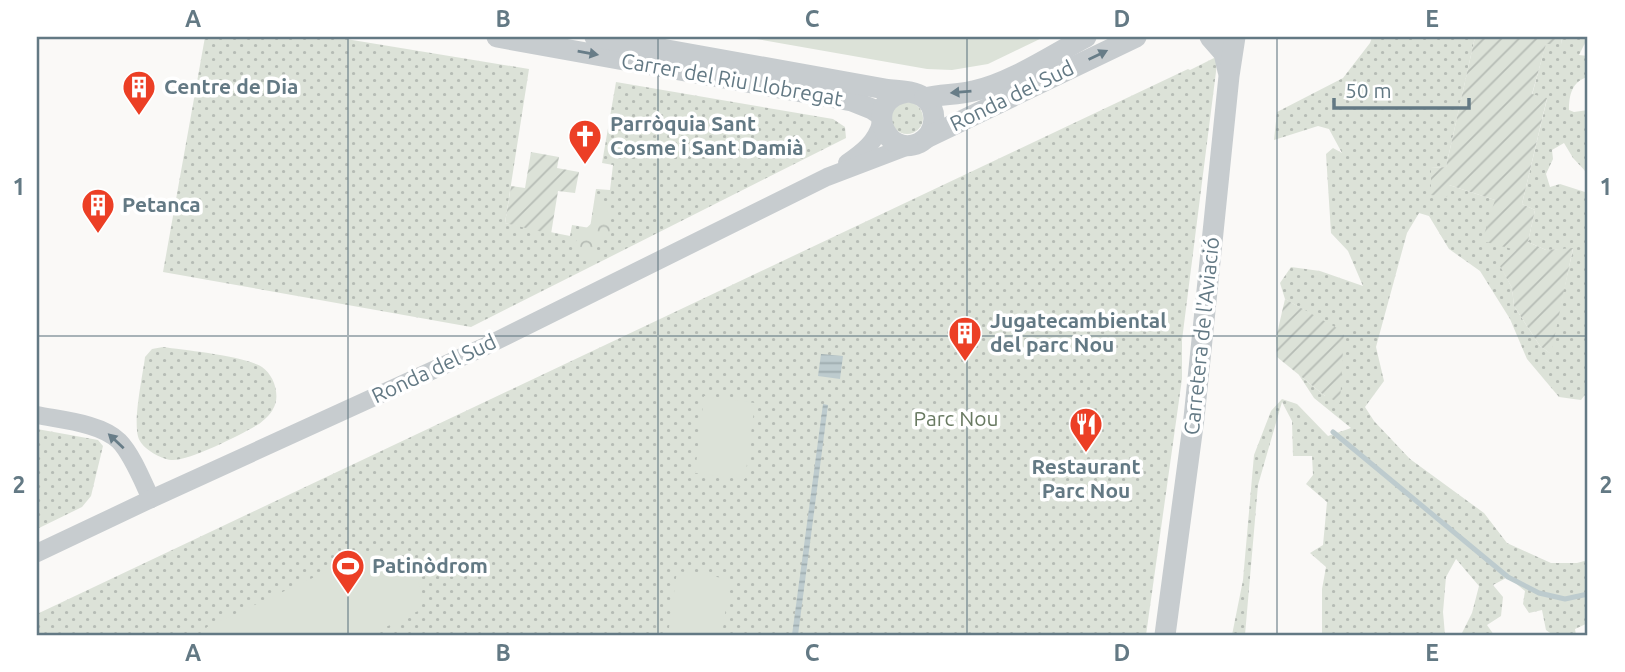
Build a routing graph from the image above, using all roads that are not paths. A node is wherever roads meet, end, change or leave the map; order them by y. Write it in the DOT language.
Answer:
graph roads {
  1 [pos="497,37"];
  2 [pos="595,37"];
  3 [pos="1086,37"];
  4 [pos="1136,37"];
  5 [pos="1210,37"];
  6 [pos="1235,37"];
  7 [pos="1229,74"];
  8 [pos="916,95"];
  9 [pos="881,119"];
  10 [pos="918,141"];
  11 [pos="827,177"];
  12 [pos="37,415"];
  13 [pos="151,499"];
  14 [pos="37,553"];
  15 [pos="1165,635"];
  1 -- 9 [label="street, Carrer del Riu Llobregat, one-way"];
  2 -- 8 [label="street, Carrer del Riu Llobregat"];
  3 -- 8 [label="street, Ronda del Sud, one-way"];
  10 -- 4 [label="street, Ronda del Sud, one-way"];
  5 -- 7 [label="street"];
  6 -- 7 [label="street, Carretera de l'Aviació"];
  7 -- 15 [label="street, Carretera de l'Aviació"];
  8 -- 9 [label="street"];
  8 -- 10 [label="street"];
  9 -- 10 [label="street"];
  9 -- 11 [label="street, Ronda del Sud"];
  10 -- 11 [label="street, Ronda del Sud"];
  11 -- 13 [label="street, Ronda del Sud"];
  13 -- 12 [label="street, one-way"];
  13 -- 14 [label="street, Ronda del Sud"];
}
